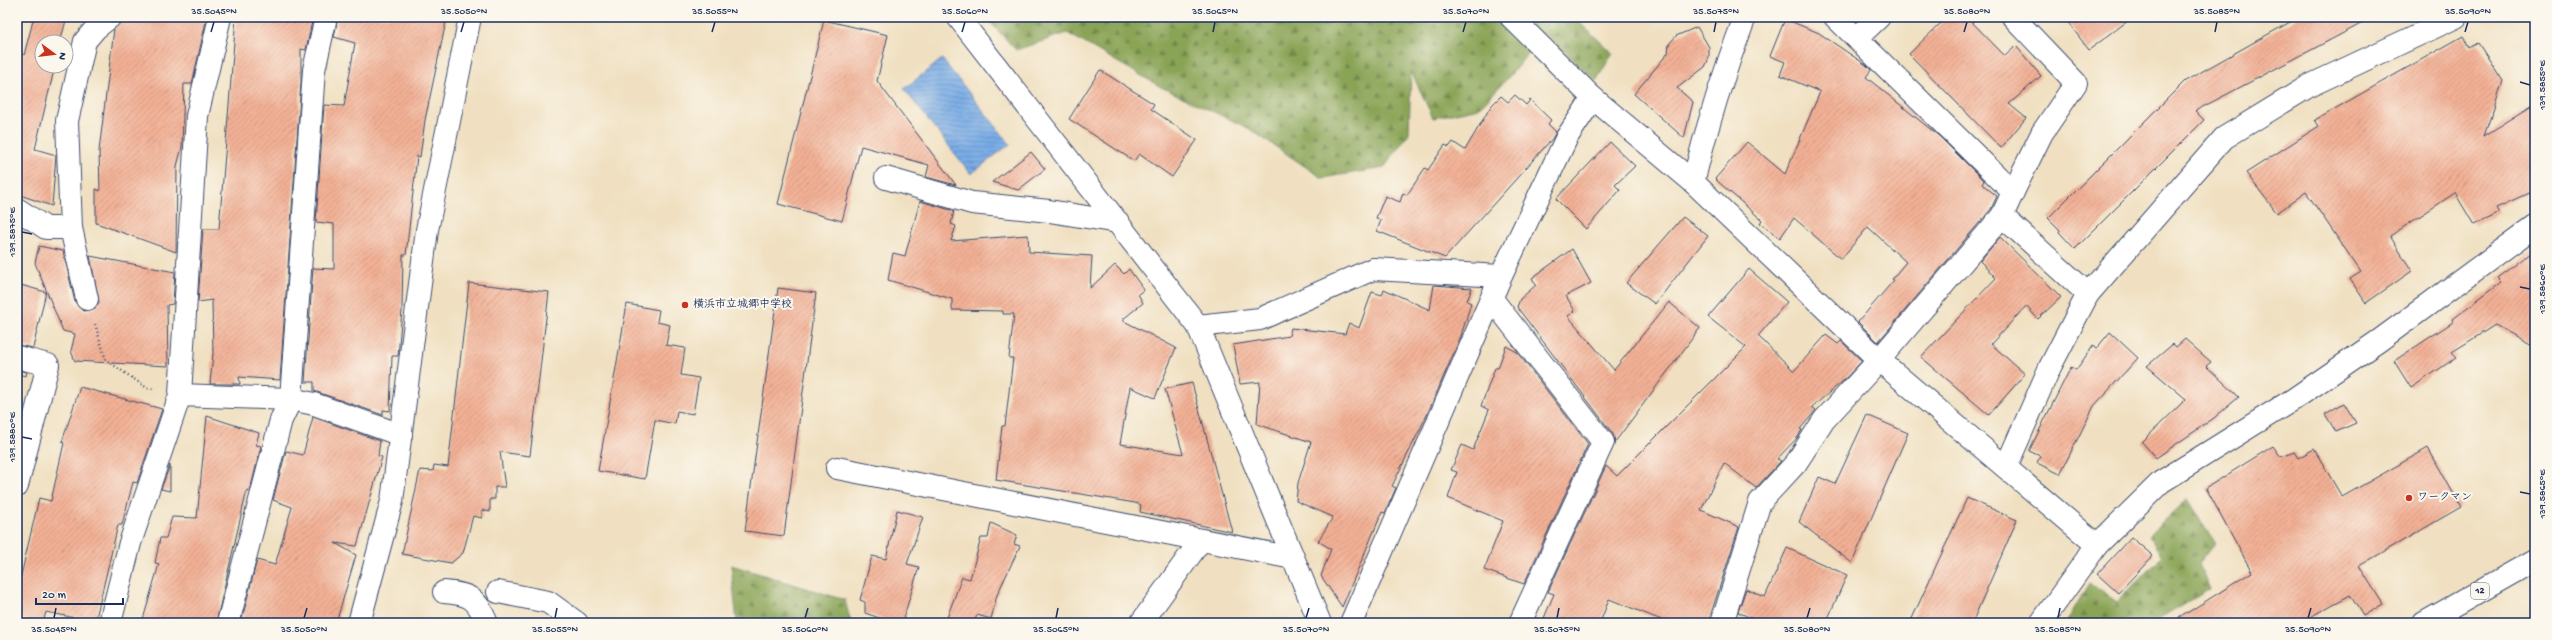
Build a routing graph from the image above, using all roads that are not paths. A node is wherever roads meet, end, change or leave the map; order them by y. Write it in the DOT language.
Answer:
graph roads {
  1 [pos="110,17"];
  2 [pos="220,17"];
  3 [pos="326,17"];
  4 [pos="470,17"];
  5 [pos="958,17"];
  6 [pos="1512,17"];
  7 [pos="1745,17"];
  8 [pos="1835,17"];
  9 [pos="1879,17"];
  10 [pos="2013,17"];
  11 [pos="2456,17"];
  12 [pos="1858,38"];
  13 [pos="1593,98"];
  14 [pos="886,178"];
  15 [pos="1693,182"];
  16 [pos="2013,192"];
  17 [pos="17,209"];
  18 [pos="2002,216"];
  19 [pos="1118,222"];
  20 [pos="2535,226"];
  21 [pos="71,228"];
  22 [pos="1501,276"];
  23 [pos="2088,294"];
  24 [pos="87,299"];
  25 [pos="1492,299"];
  26 [pos="1198,326"];
  27 [pos="17,357"];
  28 [pos="1879,360"];
  29 [pos="180,395"];
  30 [pos="291,399"];
  31 [pos="401,435"];
  32 [pos="2006,467"];
  33 [pos="837,468"];
  34 [pos="17,486"];
  35 [pos="1201,540"];
  36 [pos="2098,545"];
  37 [pos="1293,558"];
  38 [pos="2535,560"];
  39 [pos="444,592"];
  40 [pos="498,592"];
  41 [pos="110,623"];
  42 [pos="228,623"];
  43 [pos="359,623"];
  44 [pos="485,623"];
  45 [pos="577,623"];
  46 [pos="1141,623"];
  47 [pos="1320,623"];
  48 [pos="1350,623"];
  49 [pos="1520,623"];
  50 [pos="1722,623"];
  51 [pos="2041,623"];
  52 [pos="2424,623"];
  1 -- 21 [label="street"];
  2 -- 29 [label="street"];
  3 -- 30 [label="street"];
  4 -- 31 [label="street"];
  5 -- 19 [label="street"];
  6 -- 13 [label="street"];
  7 -- 15 [label="street"];
  8 -- 12 [label="street"];
  9 -- 12 [label="street"];
  10 -- 16 [label="street"];
  11 -- 23 [label="street"];
  12 -- 16 [label="street"];
  13 -- 15 [label="street"];
  13 -- 22 [label="street"];
  14 -- 19 [label="street"];
  15 -- 28 [label="street"];
  16 -- 18 [label="street"];
  17 -- 21 [label="street"];
  18 -- 23 [label="street"];
  18 -- 28 [label="street"];
  19 -- 26 [label="street"];
  20 -- 36 [label="street"];
  21 -- 24 [label="street"];
  22 -- 25 [label="street"];
  22 -- 26 [label="street"];
  23 -- 32 [label="street"];
  25 -- 48 [label="street"];
  25 -- 49 [label="street"];
  26 -- 37 [label="street"];
  27 -- 34 [label="street"];
  28 -- 32 [label="street"];
  28 -- 50 [label="street"];
  29 -- 30 [label="street"];
  29 -- 41 [label="street"];
  30 -- 31 [label="street"];
  30 -- 42 [label="street"];
  31 -- 43 [label="street"];
  32 -- 36 [label="street"];
  33 -- 35 [label="street"];
  35 -- 37 [label="street"];
  35 -- 46 [label="street"];
  36 -- 51 [label="street"];
  37 -- 47 [label="street"];
  38 -- 52 [label="street, 12"];
  39 -- 44 [label="street"];
  40 -- 45 [label="street"];
}
